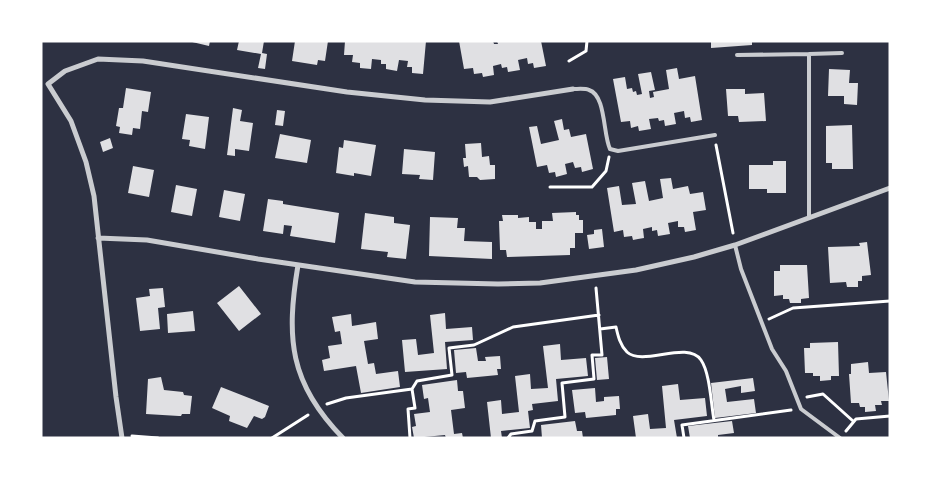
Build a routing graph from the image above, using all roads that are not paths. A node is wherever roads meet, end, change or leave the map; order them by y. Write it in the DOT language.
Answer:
graph roads {
  1 [pos="842,53"];
  2 [pos="808,54"];
  3 [pos="737,55"];
  4 [pos="573,89"];
  5 [pos="714,136"];
  6 [pos="890,188"];
  7 [pos="809,217"];
  8 [pos="98,238"];
  9 [pos="735,245"];
  10 [pos="298,265"];
  11 [pos="122,438"];
  12 [pos="343,438"];
  13 [pos="841,438"];
  1 -- 2 [label="lane"];
  2 -- 3 [label="lane"];
  2 -- 7 [label="lane"];
  4 -- 5 [label="lane"];
  4 -- 8 [label="street"];
  6 -- 7 [label="street"];
  7 -- 9 [label="street"];
  8 -- 10 [label="street"];
  8 -- 11 [label="street"];
  9 -- 10 [label="street"];
  9 -- 13 [label="lane"];
  10 -- 12 [label="street"];
}
